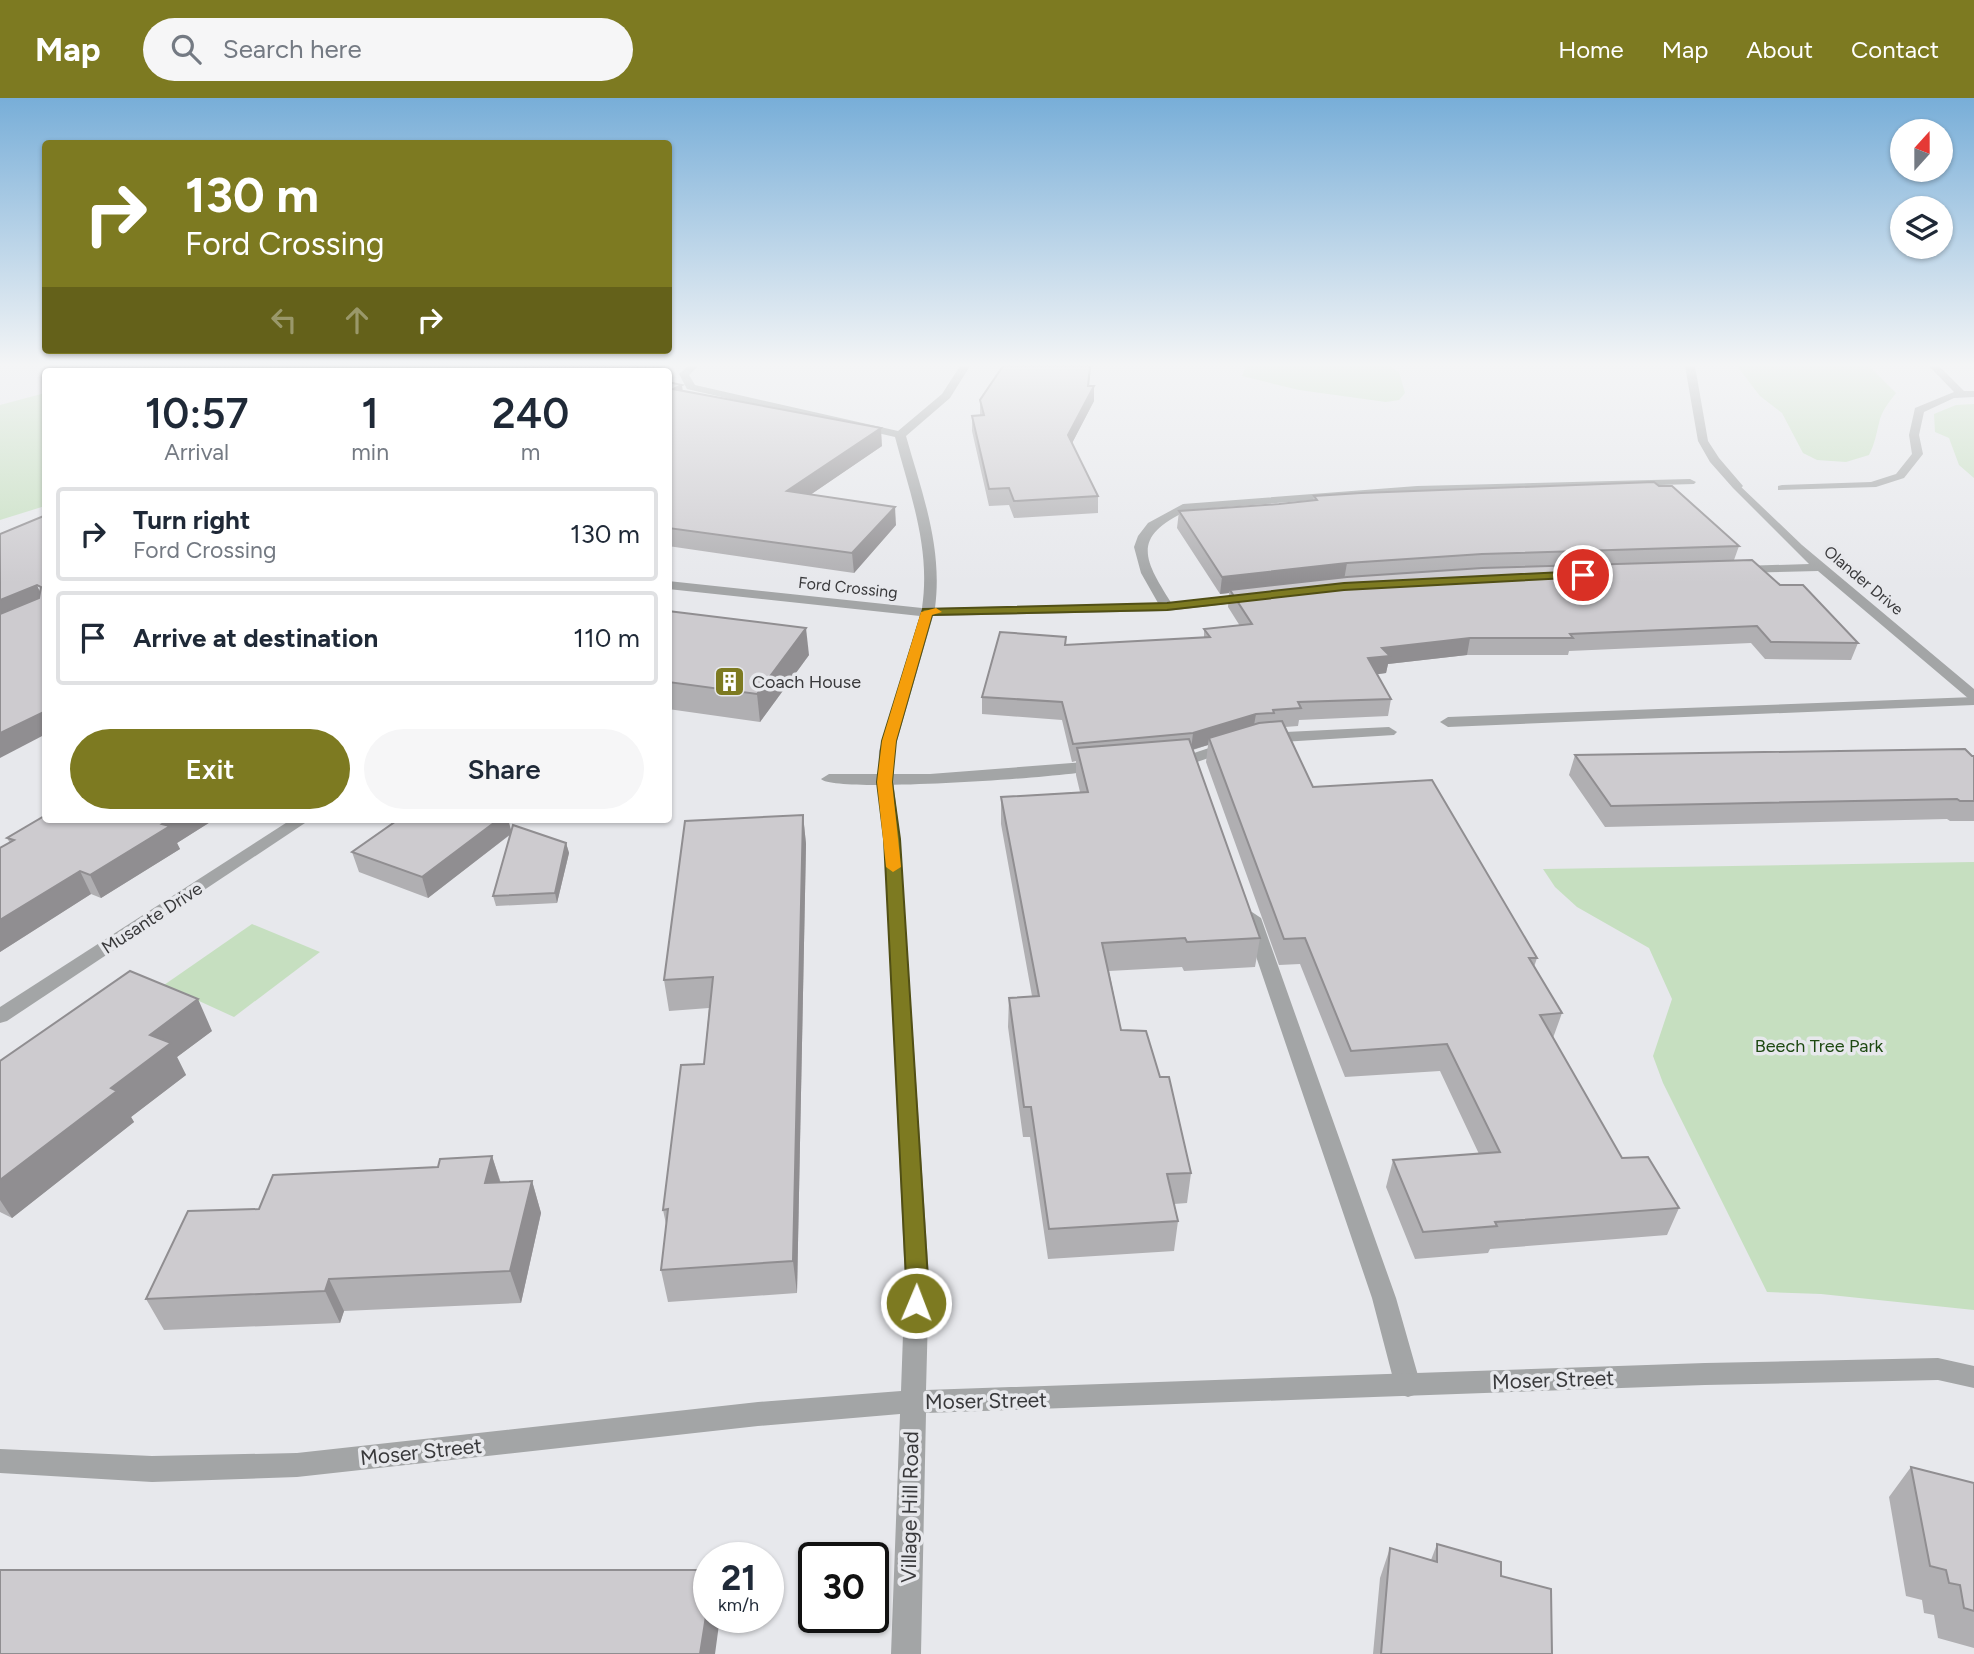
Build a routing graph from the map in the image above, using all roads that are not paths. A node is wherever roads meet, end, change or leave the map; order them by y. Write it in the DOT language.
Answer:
graph roads {
  1 [pos="901,439"];
  2 [pos="1702,439"];
  3 [pos="1915,439"];
  4 [pos="1690,482"];
  5 [pos="1782,488"];
  6 [pos="1822,567"];
  7 [pos="1723,570"];
  8 [pos="672,584"];
  9 [pos="1263,596"];
  10 [pos="1167,607"];
  11 [pos="927,612"];
  12 [pos="1974,699"];
  13 [pos="1448,722"];
  14 [pos="1389,733"];
  15 [pos="1114,765"];
  16 [pos="829,779"];
  17 [pos="1202,779"];
  18 [pos="884,782"];
  19 [pos="297,823"];
  20 [pos="1247,904"];
  21 [pos="0,1016"];
  22 [pos="1974,1377"];
  23 [pos="1408,1386"];
  24 [pos="912,1402"];
  25 [pos="0,1461"];
  26 [pos="906,1654"];
  1 -- 11 [label="street, Village Hill Road"];
  2 -- 6 [label="street, Olander Drive"];
  3 -- 5 [label="street"];
  4 -- 10 [label="street"];
  6 -- 7 [label="street"];
  6 -- 12 [label="street, Olander Drive"];
  8 -- 11 [label="street, Ford Crossing"];
  9 -- 10 [label="street, Ford Crossing"];
  10 -- 11 [label="street, Ford Crossing"];
  11 -- 18 [label="street, Village Hill Road"];
  12 -- 13 [label="street"];
  14 -- 17 [label="street"];
  15 -- 18 [label="street"];
  16 -- 18 [label="street"];
  18 -- 24 [label="street, Village Hill Road"];
  19 -- 21 [label="street, Musante Drive"];
  20 -- 23 [label="street"];
  22 -- 23 [label="street, Moser Street"];
  23 -- 24 [label="street, Moser Street"];
  24 -- 25 [label="street, Moser Street"];
  24 -- 26 [label="street, Village Hill Road"];
}
